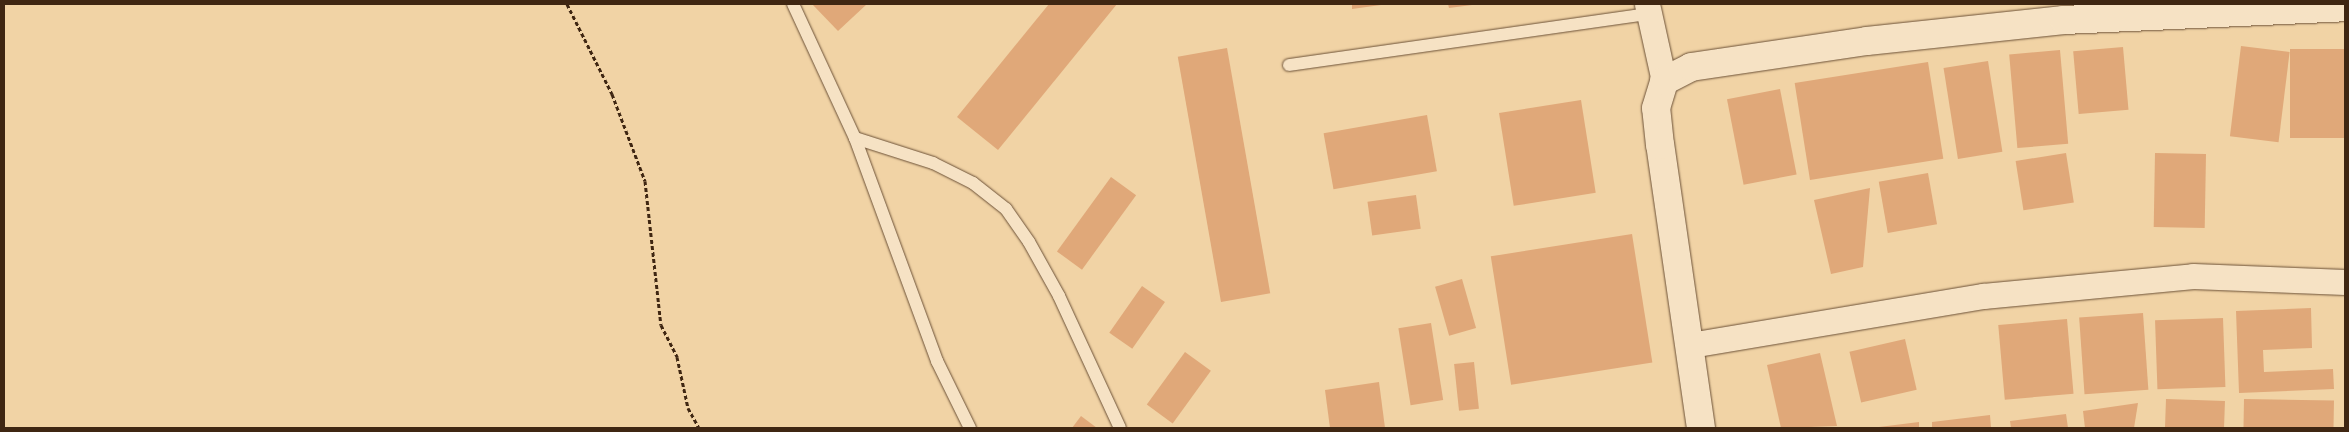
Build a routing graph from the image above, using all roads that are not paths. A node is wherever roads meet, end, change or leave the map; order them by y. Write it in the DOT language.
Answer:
graph roads {
  1 [pos="793,4"];
  2 [pos="2345,7"];
  3 [pos="1648,9"];
  4 [pos="1289,65"];
  5 [pos="1664,81"];
  6 [pos="855,138"];
  7 [pos="2345,282"];
  8 [pos="1690,345"];
  9 [pos="970,428"];
  10 [pos="1120,428"];
  11 [pos="1702,428"];
  1 -- 6 [label="lane"];
  2 -- 5 [label="street"];
  3 -- 4 [label="lane"];
  3 -- 5 [label="street"];
  5 -- 8 [label="street"];
  6 -- 9 [label="lane"];
  6 -- 10 [label="lane"];
  7 -- 8 [label="street"];
  8 -- 11 [label="street"];
}
